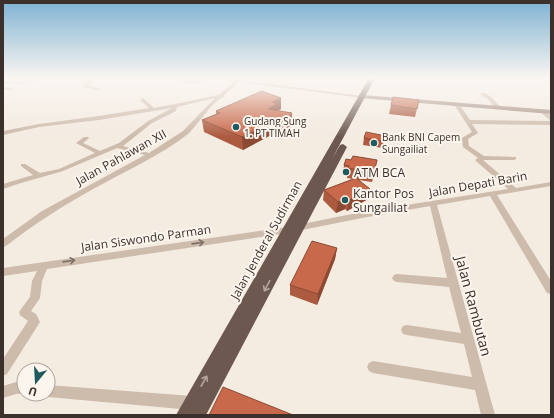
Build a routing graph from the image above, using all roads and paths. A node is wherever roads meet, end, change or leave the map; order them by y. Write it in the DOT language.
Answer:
graph roads {
  1 [pos="364,97"];
  2 [pos="208,98"];
  3 [pos="220,98"];
  4 [pos="369,98"];
  5 [pos="489,98"];
  6 [pos="143,100"];
  7 [pos="175,106"];
  8 [pos="458,106"];
  9 [pos="152,108"];
  10 [pos="498,108"];
  11 [pos="542,112"];
  12 [pos="551,112"];
  13 [pos="551,119"];
  14 [pos="469,122"];
  15 [pos="551,123"];
  16 [pos="3,133"];
  17 [pos="86,138"];
  18 [pos="117,146"];
  19 [pos="100,153"];
  20 [pos="151,155"];
  21 [pos="483,158"];
  22 [pos="514,158"];
  23 [pos="24,165"];
  24 [pos="39,176"];
  25 [pos="551,184"];
  26 [pos="3,187"];
  27 [pos="513,189"];
  28 [pos="492,194"];
  29 [pos="433,204"];
  30 [pos="292,229"];
  31 [pos="3,244"];
  32 [pos="44,265"];
  33 [pos="3,272"];
  34 [pos="398,278"];
  35 [pos="454,283"];
  36 [pos="551,290"];
  37 [pos="407,330"];
  38 [pos="469,340"];
  39 [pos="373,368"];
  40 [pos="3,370"];
  41 [pos="481,385"];
  42 [pos="16,388"];
  43 [pos="3,392"];
  44 [pos="56,392"];
  45 [pos="194,409"];
  46 [pos="185,415"];
  47 [pos="488,415"];
  1 -- 30 [label="highway, Jalan Jenderal Sudirman"];
  2 -- 7 [label="street"];
  3 -- 20 [label="street, Jalan Pahlawan XII"];
  4 -- 8 [label="main road"];
  5 -- 10 [label="street"];
  6 -- 9 [label="street"];
  7 -- 9 [label="street"];
  7 -- 18 [label="street"];
  8 -- 10 [label="main road"];
  8 -- 14 [label="street"];
  9 -- 16 [label="street"];
  10 -- 11 [label="main road"];
  11 -- 12 [label="main road"];
  11 -- 13 [label="street"];
  14 -- 15 [label="street"];
  14 -- 21 [label="street"];
  17 -- 19 [label="street"];
  18 -- 19 [label="street"];
  18 -- 20 [label="street"];
  19 -- 24 [label="street"];
  20 -- 31 [label="street, Jalan Pahlawan XII"];
  21 -- 22 [label="street"];
  21 -- 27 [label="street"];
  23 -- 24 [label="street"];
  24 -- 26 [label="street"];
  25 -- 27 [label="street, Jalan Depati Barin"];
  27 -- 28 [label="street, Jalan Depati Barin"];
  28 -- 29 [label="street, Jalan Depati Barin"];
  28 -- 36 [label="street"];
  29 -- 30 [label="street, Jalan Depati Barin"];
  29 -- 35 [label="street, Jalan Rambutan"];
  32 -- 30 [label="street, Jalan Siswondo Parman, one-way"];
  30 -- 45 [label="highway, Jalan Jenderal Sudirman"];
  32 -- 33 [label="street, Jalan Siswondo Parman"];
  32 -- 40 [label="street"];
  34 -- 35 [label="street"];
  35 -- 38 [label="street, Jalan Rambutan"];
  37 -- 38 [label="street"];
  38 -- 41 [label="street, Jalan Rambutan"];
  39 -- 41 [label="street"];
  41 -- 47 [label="street, Jalan Rambutan"];
  42 -- 43 [label="street"];
  44 -- 45 [label="street"];
  45 -- 46 [label="highway, Jalan Jenderal Sudirman"];
}
